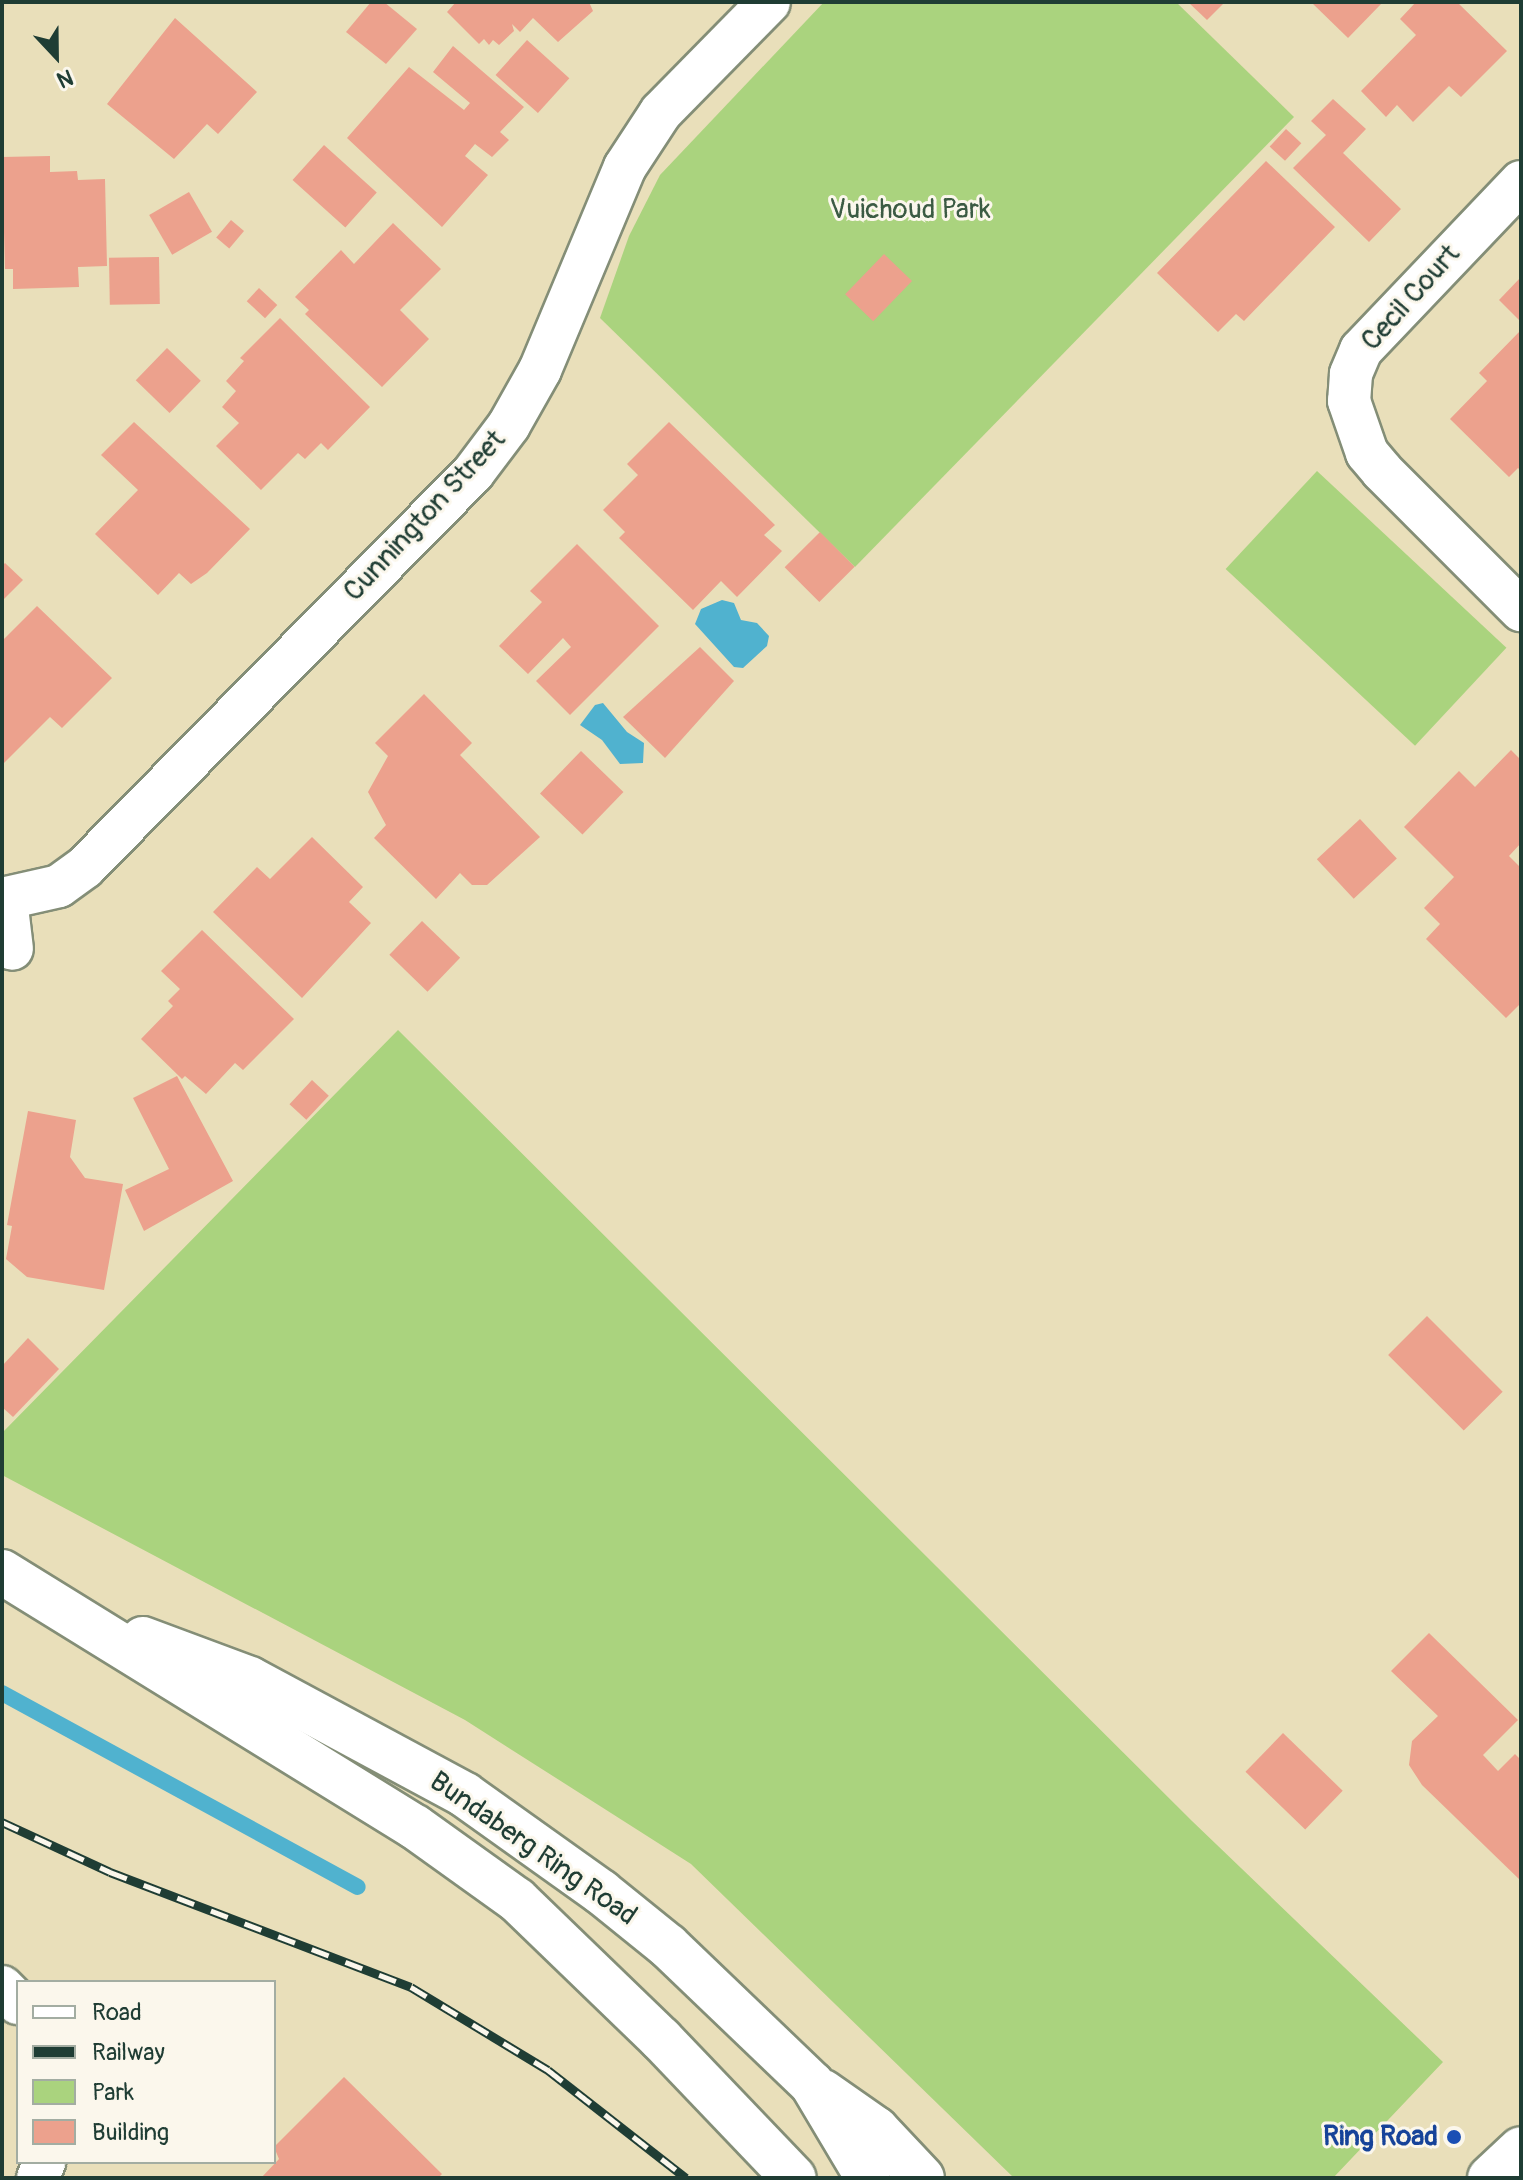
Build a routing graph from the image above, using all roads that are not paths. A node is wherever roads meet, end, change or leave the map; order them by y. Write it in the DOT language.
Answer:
graph roads {
  1 [pos="769,2"];
  2 [pos="1521,182"];
  3 [pos="1521,610"];
  4 [pos="4,899"];
  5 [pos="12,949"];
  6 [pos="2,1572"];
  7 [pos="70,1612"];
  8 [pos="812,2084"];
  9 [pos="1521,2149"];
  10 [pos="794,2178"];
  11 [pos="868,2178"];
  12 [pos="922,2178"];
  13 [pos="1490,2178"];
  1 -- 4 [label="street, Cunnington Street"];
  2 -- 3 [label="street, Cecil Court"];
  4 -- 5 [label="street"];
  6 -- 7 [label="main road, Bundaberg Ring Road"];
  7 -- 8 [label="main road, Bundaberg Ring Road"];
  7 -- 10 [label="main road, Bundaberg Ring Road"];
  8 -- 11 [label="main road, Bundaberg Ring Road"];
  8 -- 12 [label="main road"];
  9 -- 13 [label="main road"];
}
